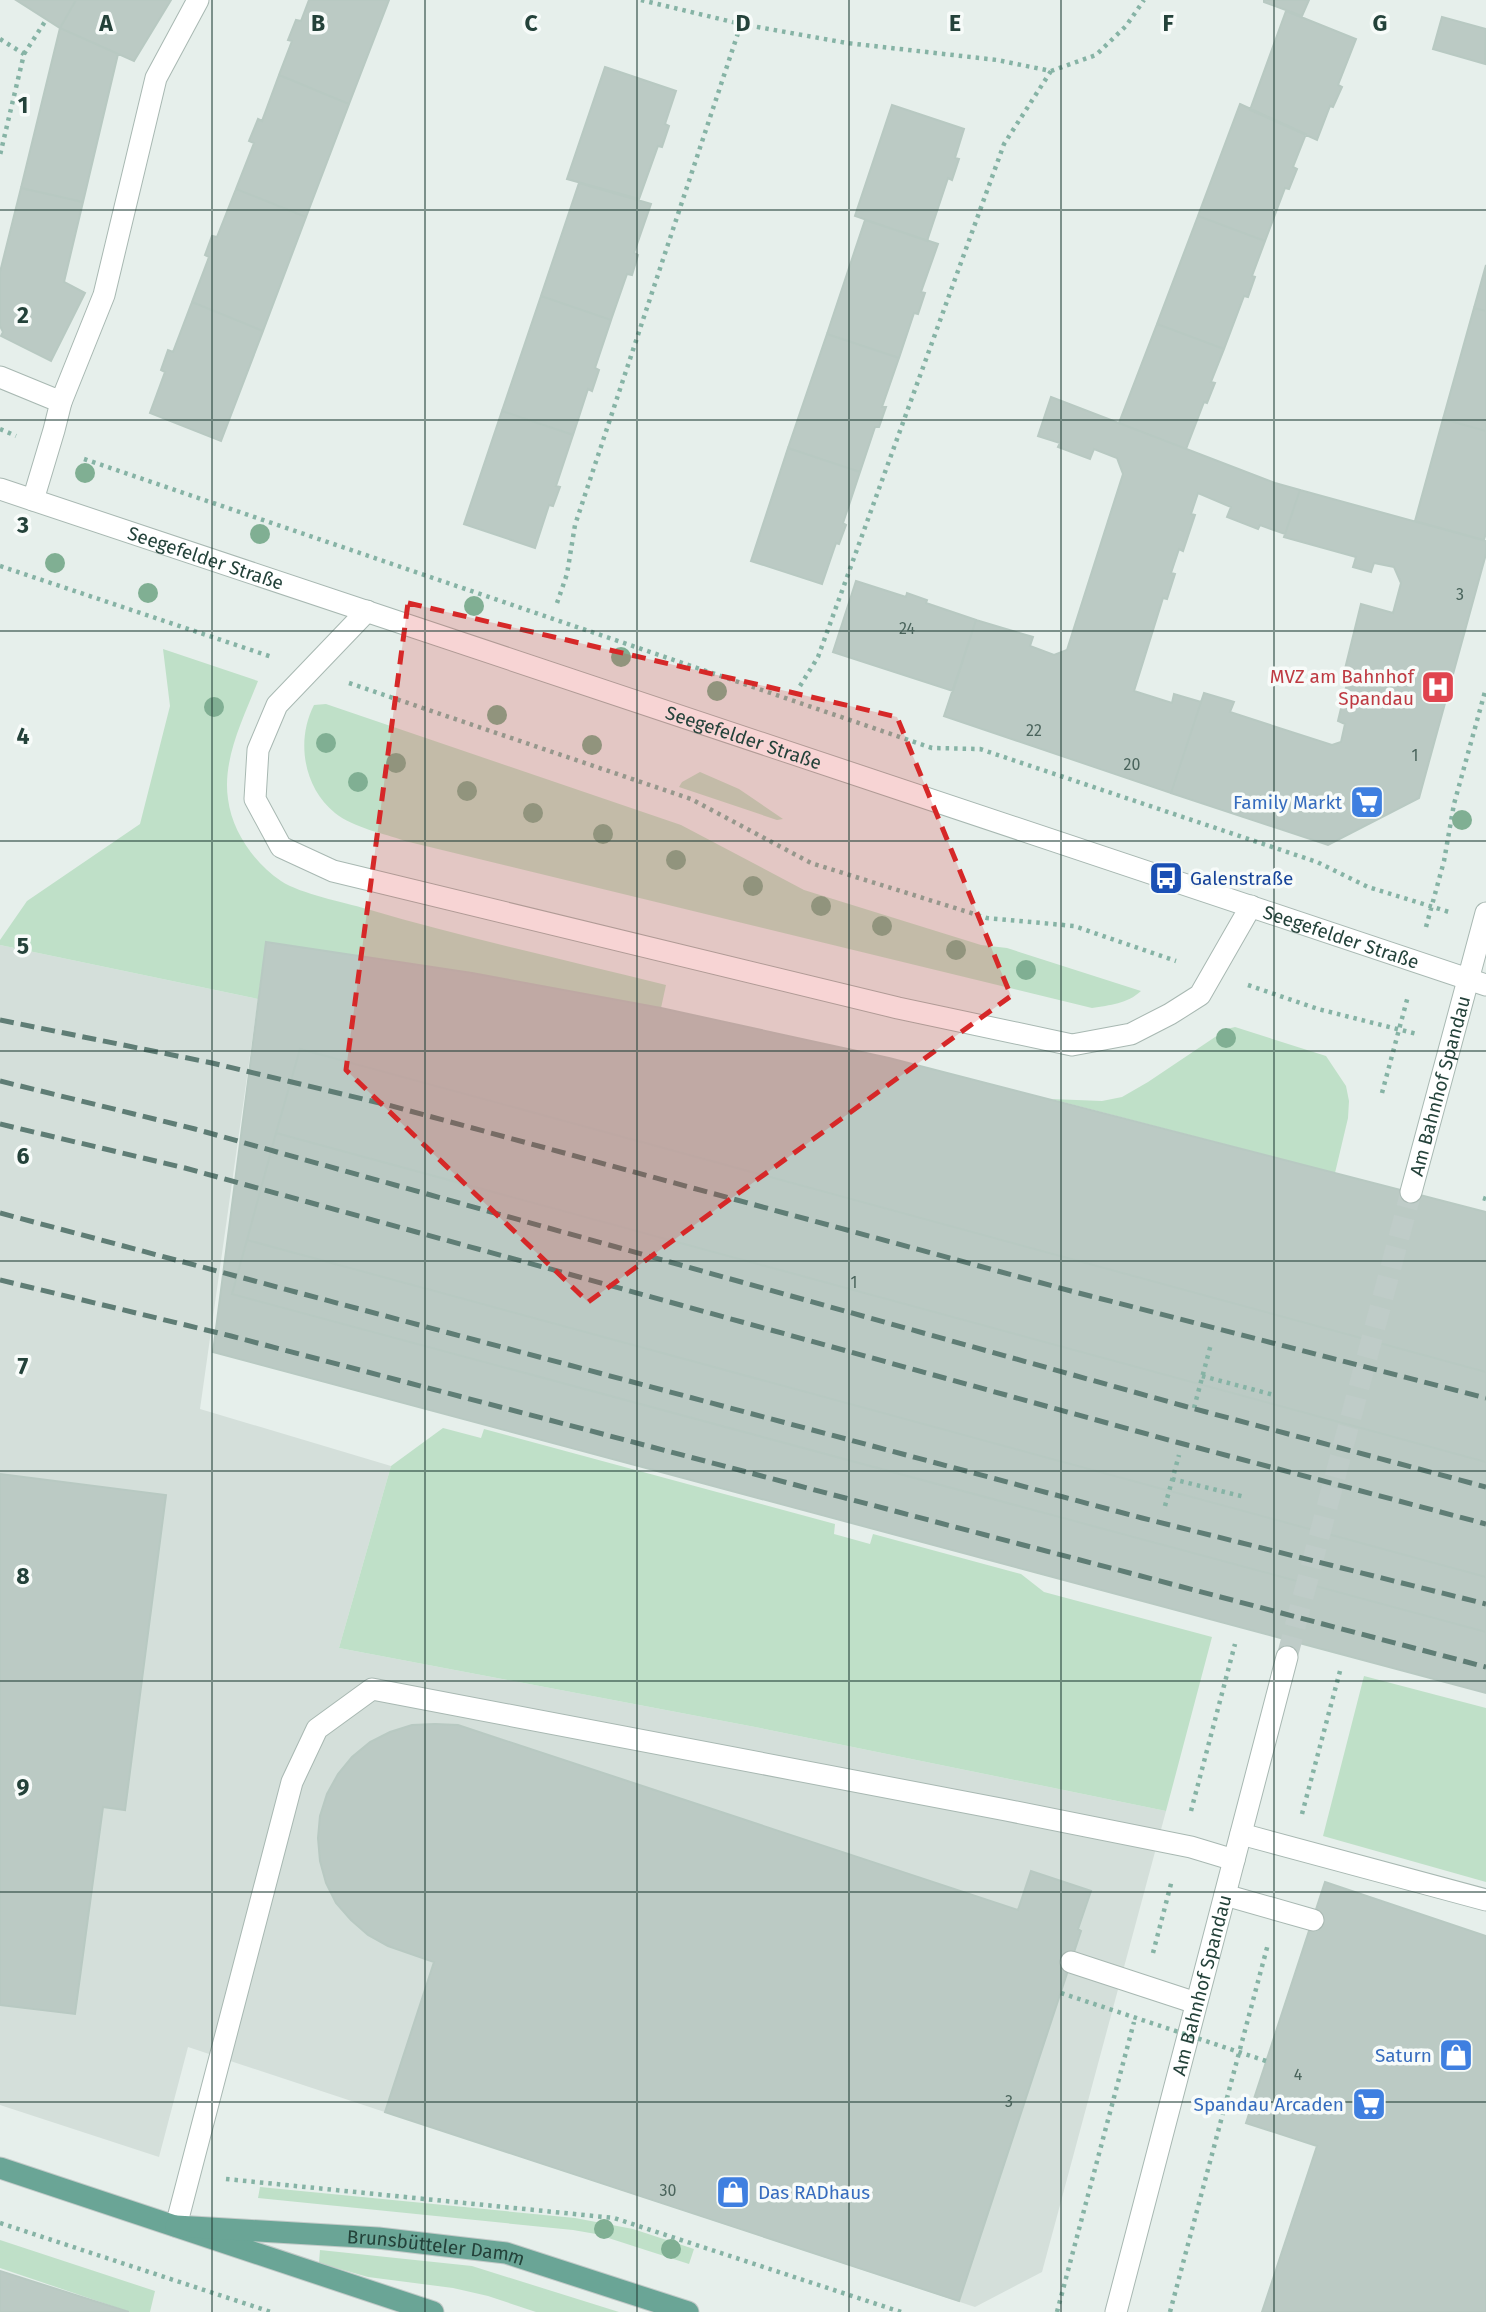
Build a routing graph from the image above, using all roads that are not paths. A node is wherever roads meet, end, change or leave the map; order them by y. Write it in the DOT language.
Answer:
graph roads {
  1 [pos="198,0"];
  2 [pos="0,377"];
  3 [pos="61,402"];
  4 [pos="0,489"];
  5 [pos="33,500"];
  6 [pos="367,611"];
  7 [pos="1251,906"];
  8 [pos="1485,918"];
  9 [pos="1477,982"];
  10 [pos="1411,1192"];
  11 [pos="1287,1657"];
  12 [pos="1241,1834"];
  13 [pos="1234,1860"];
  14 [pos="1225,1895"];
  15 [pos="1486,1900"];
  16 [pos="1313,1920"];
  17 [pos="1071,1962"];
  18 [pos="1196,2003"];
  19 [pos="0,2168"];
  20 [pos="177,2226"];
  21 [pos="433,2312"];
  22 [pos="688,2312"];
  23 [pos="1116,2312"];
  1 -- 3 [label="street"];
  2 -- 3 [label="street"];
  3 -- 5 [label="street"];
  4 -- 5 [label="street, Seegefelder Straße"];
  5 -- 6 [label="street, Seegefelder Straße"];
  6 -- 7 [label="street, Seegefelder Straße"];
  6 -- 7 [label="street"];
  7 -- 9 [label="street, Seegefelder Straße"];
  8 -- 9 [label="street"];
  9 -- 10 [label="street, Am Bahnhof Spandau"];
  11 -- 12 [label="street, Am Bahnhof Spandau"];
  12 -- 13 [label="street, Am Bahnhof Spandau"];
  12 -- 15 [label="street"];
  13 -- 14 [label="street, Am Bahnhof Spandau"];
  13 -- 20 [label="street"];
  14 -- 16 [label="street"];
  14 -- 18 [label="street, Am Bahnhof Spandau"];
  17 -- 18 [label="street"];
  18 -- 23 [label="street, Am Bahnhof Spandau"];
  19 -- 20 [label="main road, Brunsbütteler Damm"];
  20 -- 21 [label="main road, Brunsbütteler Damm"];
  20 -- 22 [label="main road, Brunsbütteler Damm"];
}
